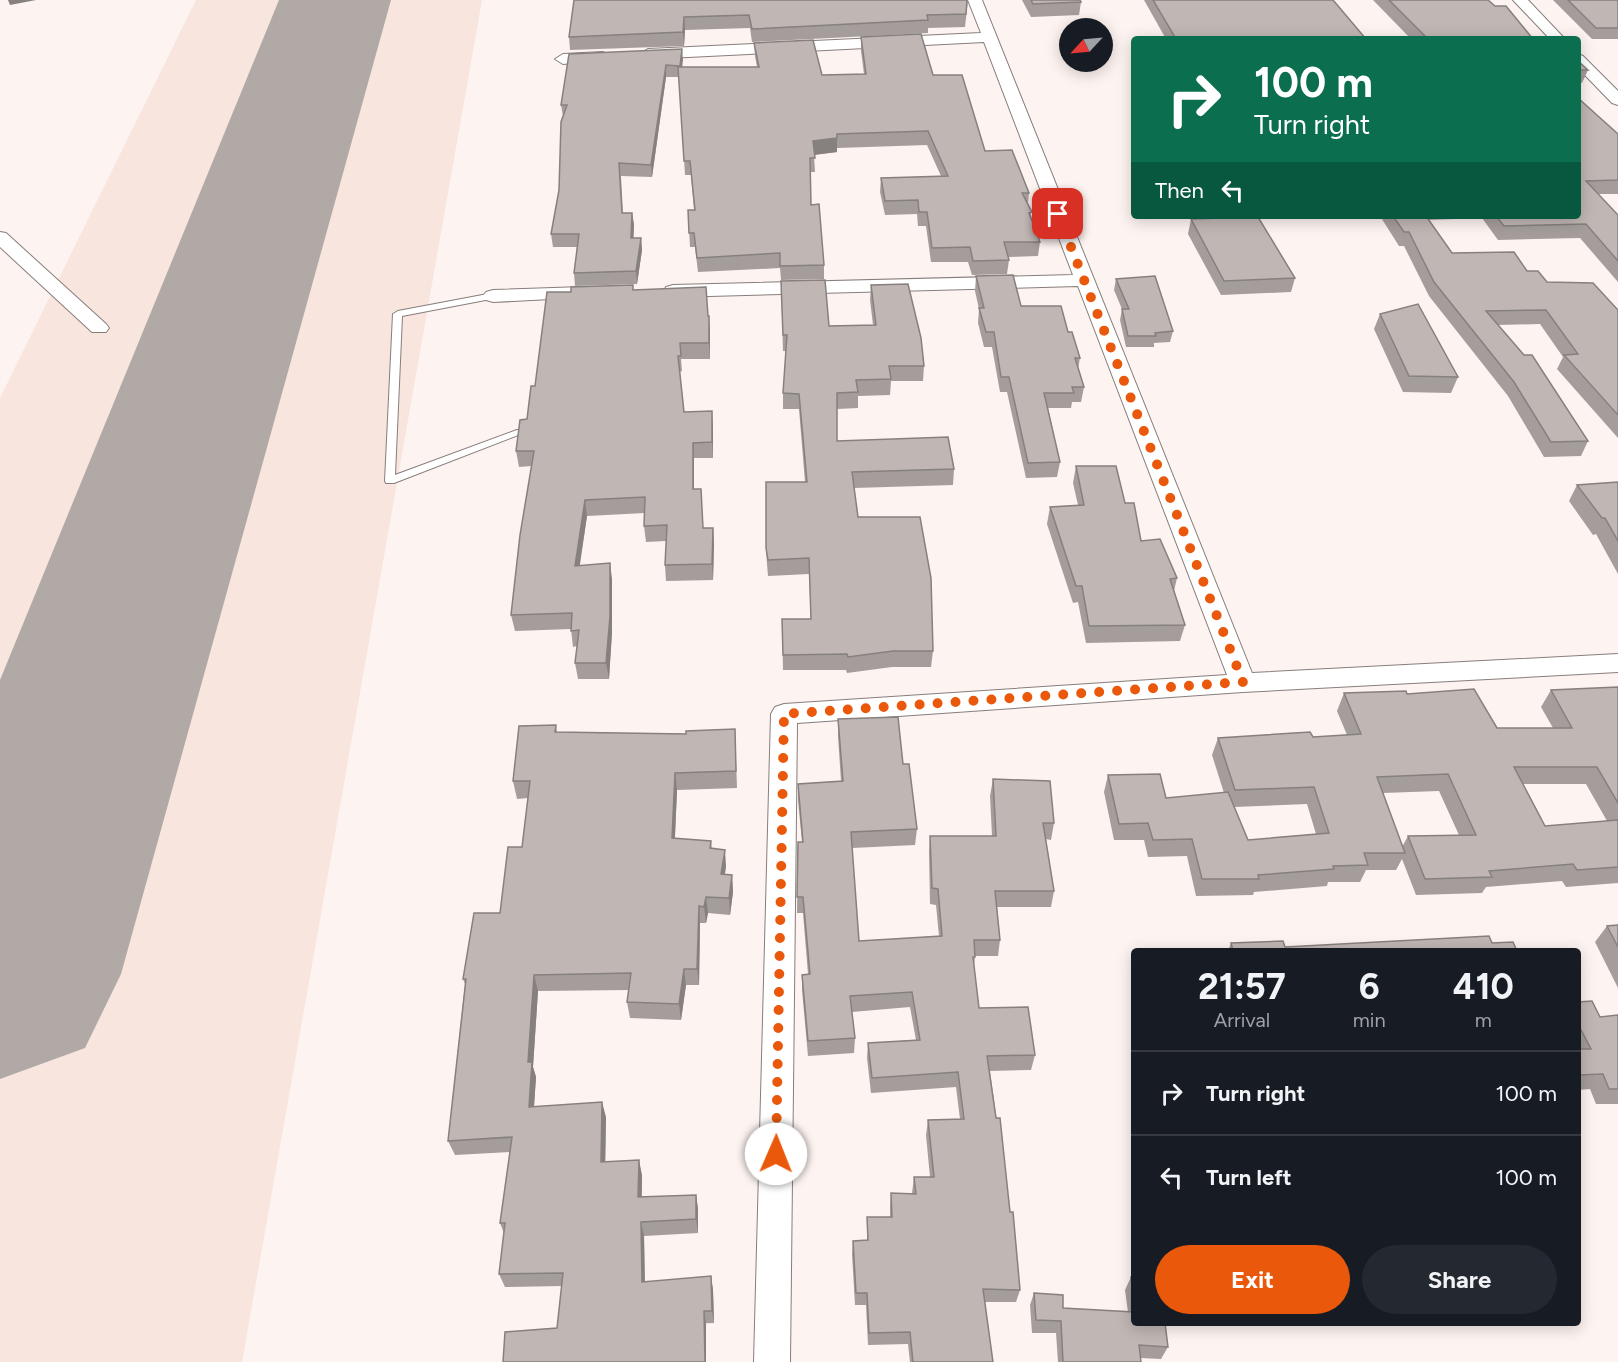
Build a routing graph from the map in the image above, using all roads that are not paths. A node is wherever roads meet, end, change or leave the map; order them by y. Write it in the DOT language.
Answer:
graph roads {
  1 [pos="975,0"];
  2 [pos="1520,0"];
  3 [pos="1555,36"];
  4 [pos="990,37"];
  5 [pos="563,59"];
  6 [pos="1581,62"];
  7 [pos="1618,100"];
  8 [pos="0,237"];
  9 [pos="1084,280"];
  10 [pos="658,291"];
  11 [pos="599,293"];
  12 [pos="493,296"];
  13 [pos="99,328"];
  14 [pos="521,432"];
  15 [pos="1618,663"];
  16 [pos="1243,682"];
  17 [pos="772,1362"];
  1 -- 4 [label="street"];
  2 -- 3 [label="street"];
  4 -- 5 [label="street"];
  4 -- 9 [label="street"];
  6 -- 7 [label="street"];
  8 -- 13 [label="street"];
  9 -- 10 [label="street"];
  9 -- 16 [label="street"];
  11 -- 12 [label="street"];
  12 -- 14 [label="lane"];
  15 -- 16 [label="street"];
  16 -- 17 [label="street"];
}
